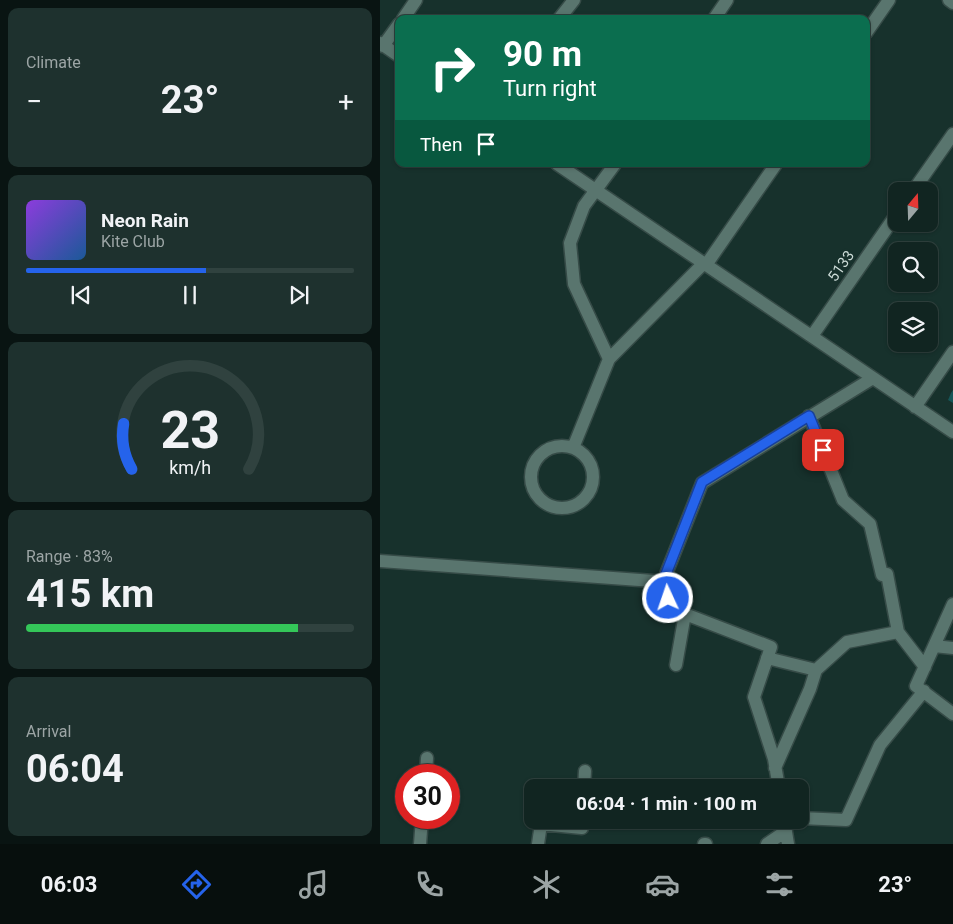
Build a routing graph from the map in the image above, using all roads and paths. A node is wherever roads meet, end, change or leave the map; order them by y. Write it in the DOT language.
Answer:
graph roads {
  1 [pos="416,0"];
  2 [pos="574,0"];
  3 [pos="727,0"];
  4 [pos="889,0"];
  5 [pos="949,0"];
  6 [pos="953,3"];
  7 [pos="406,15"];
  8 [pos="562,15"];
  9 [pos="717,15"];
  10 [pos="870,27"];
  11 [pos="395,29"];
  12 [pos="382,44"];
  13 [pos="395,53"];
  14 [pos="953,134"];
  15 [pos="562,167"];
  16 [pos="613,167"];
  17 [pos="774,167"];
  18 [pos="919,182"];
  19 [pos="596,190"];
  20 [pos="888,227"];
  21 [pos="705,264"];
  22 [pos="812,336"];
  23 [pos="953,352"];
  24 [pos="609,359"];
  25 [pos="873,378"];
  26 [pos="915,407"];
  27 [pos="809,416"];
  28 [pos="953,432"];
  29 [pos="573,448"];
  30 [pos="380,561"];
  31 [pos="667,582"];
  32 [pos="953,604"];
  33 [pos="685,614"];
  34 [pos="898,632"];
  35 [pos="934,646"];
  36 [pos="953,648"];
  37 [pos="767,658"];
  38 [pos="676,665"];
  39 [pos="925,667"];
  40 [pos="816,670"];
  41 [pos="924,691"];
  42 [pos="953,714"];
  43 [pos="428,758"];
  44 [pos="427,764"];
  45 [pos="775,768"];
  46 [pos="585,771"];
  47 [pos="585,779"];
  48 [pos="777,779"];
  49 [pos="809,818"];
  50 [pos="421,829"];
  51 [pos="540,829"];
  52 [pos="781,829"];
  53 [pos="786,829"];
  54 [pos="420,844"];
  55 [pos="538,844"];
  56 [pos="767,844"];
  57 [pos="788,844"];
  1 -- 7 [label="street"];
  2 -- 8 [label="street"];
  3 -- 9 [label="street"];
  4 -- 10 [label="street"];
  5 -- 6 [label="street"];
  11 -- 12 [label="street"];
  12 -- 13 [label="street"];
  14 -- 18 [label="street"];
  15 -- 19 [label="street"];
  16 -- 19 [label="street"];
  17 -- 21 [label="street"];
  19 -- 21 [label="street"];
  19 -- 24 [label="street"];
  20 -- 22 [label="street, 5133"];
  21 -- 22 [label="street"];
  21 -- 24 [label="street"];
  22 -- 25 [label="street"];
  23 -- 26 [label="street"];
  24 -- 29 [label="street"];
  25 -- 26 [label="street"];
  25 -- 27 [label="street"];
  26 -- 28 [label="street"];
  27 -- 31 [label="street"];
  27 -- 34 [label="street"];
  29 -- 29 [label="street"];
  30 -- 31 [label="street"];
  31 -- 33 [label="street"];
  32 -- 35 [label="street"];
  33 -- 37 [label="street"];
  33 -- 38 [label="street"];
  34 -- 39 [label="street"];
  34 -- 40 [label="street"];
  35 -- 36 [label="street"];
  35 -- 39 [label="street"];
  37 -- 40 [label="street"];
  37 -- 45 [label="street"];
  39 -- 41 [label="street"];
  40 -- 45 [label="street"];
  41 -- 42 [label="street"];
  41 -- 49 [label="street"];
  43 -- 44 [label="street"];
  45 -- 48 [label="street"];
  46 -- 47 [label="street"];
  50 -- 54 [label="street"];
  51 -- 55 [label="street"];
  52 -- 56 [label="street"];
  53 -- 57 [label="street"];
}
